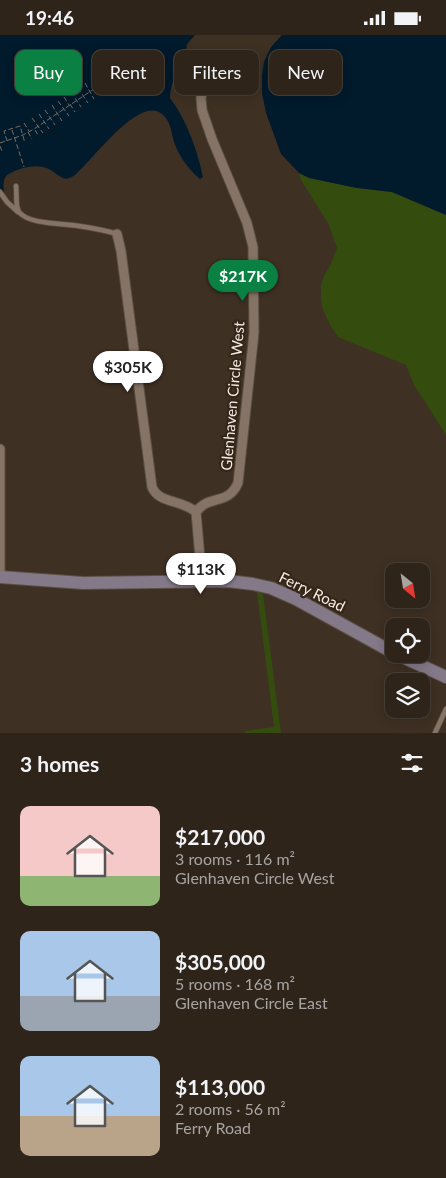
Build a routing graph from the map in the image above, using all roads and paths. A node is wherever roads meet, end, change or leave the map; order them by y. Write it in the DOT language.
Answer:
graph roads {
  1 [pos="85,83"];
  2 [pos="90,91"];
  3 [pos="73,95"];
  4 [pos="202,95"];
  5 [pos="83,96"];
  6 [pos="64,97"];
  7 [pos="94,99"];
  8 [pos="76,100"];
  9 [pos="58,101"];
  10 [pos="88,103"];
  11 [pos="52,105"];
  12 [pos="70,105"];
  13 [pos="81,107"];
  14 [pos="64,109"];
  15 [pos="45,110"];
  16 [pos="75,112"];
  17 [pos="57,113"];
  18 [pos="39,114"];
  19 [pos="69,116"];
  20 [pos="32,118"];
  21 [pos="50,118"];
  22 [pos="62,121"];
  23 [pos="44,122"];
  24 [pos="24,123"];
  25 [pos="55,125"];
  26 [pos="38,126"];
  27 [pos="12,129"];
  28 [pos="34,129"];
  29 [pos="49,129"];
  30 [pos="28,132"];
  31 [pos="43,133"];
  32 [pos="23,135"];
  33 [pos="38,135"];
  34 [pos="15,138"];
  35 [pos="32,139"];
  36 [pos="7,141"];
  37 [pos="0,143"];
  38 [pos="25,143"];
  39 [pos="0,146"];
  40 [pos="2,151"];
  41 [pos="24,167"];
  42 [pos="16,186"];
  43 [pos="0,192"];
  44 [pos="20,213"];
  45 [pos="117,234"];
  46 [pos="0,449"];
  47 [pos="196,512"];
  48 [pos="0,577"];
  49 [pos="202,581"];
  50 [pos="385,648"];
  51 [pos="416,663"];
  52 [pos="446,677"];
  53 [pos="446,709"];
  54 [pos="435,733"];
  1 -- 2 [label="path"];
  2 -- 5 [label="path"];
  2 -- 7 [label="path"];
  3 -- 8 [label="path"];
  4 -- 47 [label="street, Glenhaven Circle West"];
  5 -- 8 [label="path"];
  5 -- 10 [label="path"];
  6 -- 12 [label="path"];
  8 -- 12 [label="path"];
  8 -- 13 [label="path"];
  9 -- 14 [label="path"];
  11 -- 17 [label="path"];
  12 -- 14 [label="path"];
  12 -- 16 [label="path"];
  14 -- 17 [label="path"];
  14 -- 19 [label="path"];
  15 -- 21 [label="path"];
  17 -- 21 [label="path"];
  17 -- 22 [label="path"];
  18 -- 23 [label="path"];
  20 -- 26 [label="path"];
  21 -- 23 [label="path"];
  21 -- 25 [label="path"];
  23 -- 26 [label="path"];
  23 -- 29 [label="path"];
  24 -- 30 [label="path"];
  26 -- 28 [label="path"];
  26 -- 31 [label="path"];
  27 -- 32 [label="path"];
  27 -- 34 [label="path"];
  27 -- 36 [label="path"];
  28 -- 30 [label="path"];
  28 -- 33 [label="path"];
  30 -- 32 [label="path"];
  30 -- 35 [label="path"];
  32 -- 34 [label="path"];
  32 -- 38 [label="path"];
  34 -- 36 [label="path"];
  34 -- 41 [label="path"];
  36 -- 37 [label="path"];
  39 -- 40 [label="path"];
  42 -- 44 [label="lane"];
  43 -- 44 [label="lane"];
  44 -- 45 [label="lane"];
  45 -- 47 [label="street"];
  46 -- 48 [label="street"];
  47 -- 49 [label="street"];
  48 -- 49 [label="main road, Ferry Road"];
  49 -- 50 [label="main road, Ferry Road"];
  51 -- 52 [label="main road, Ferry Road"];
  53 -- 54 [label="lane"];
}
